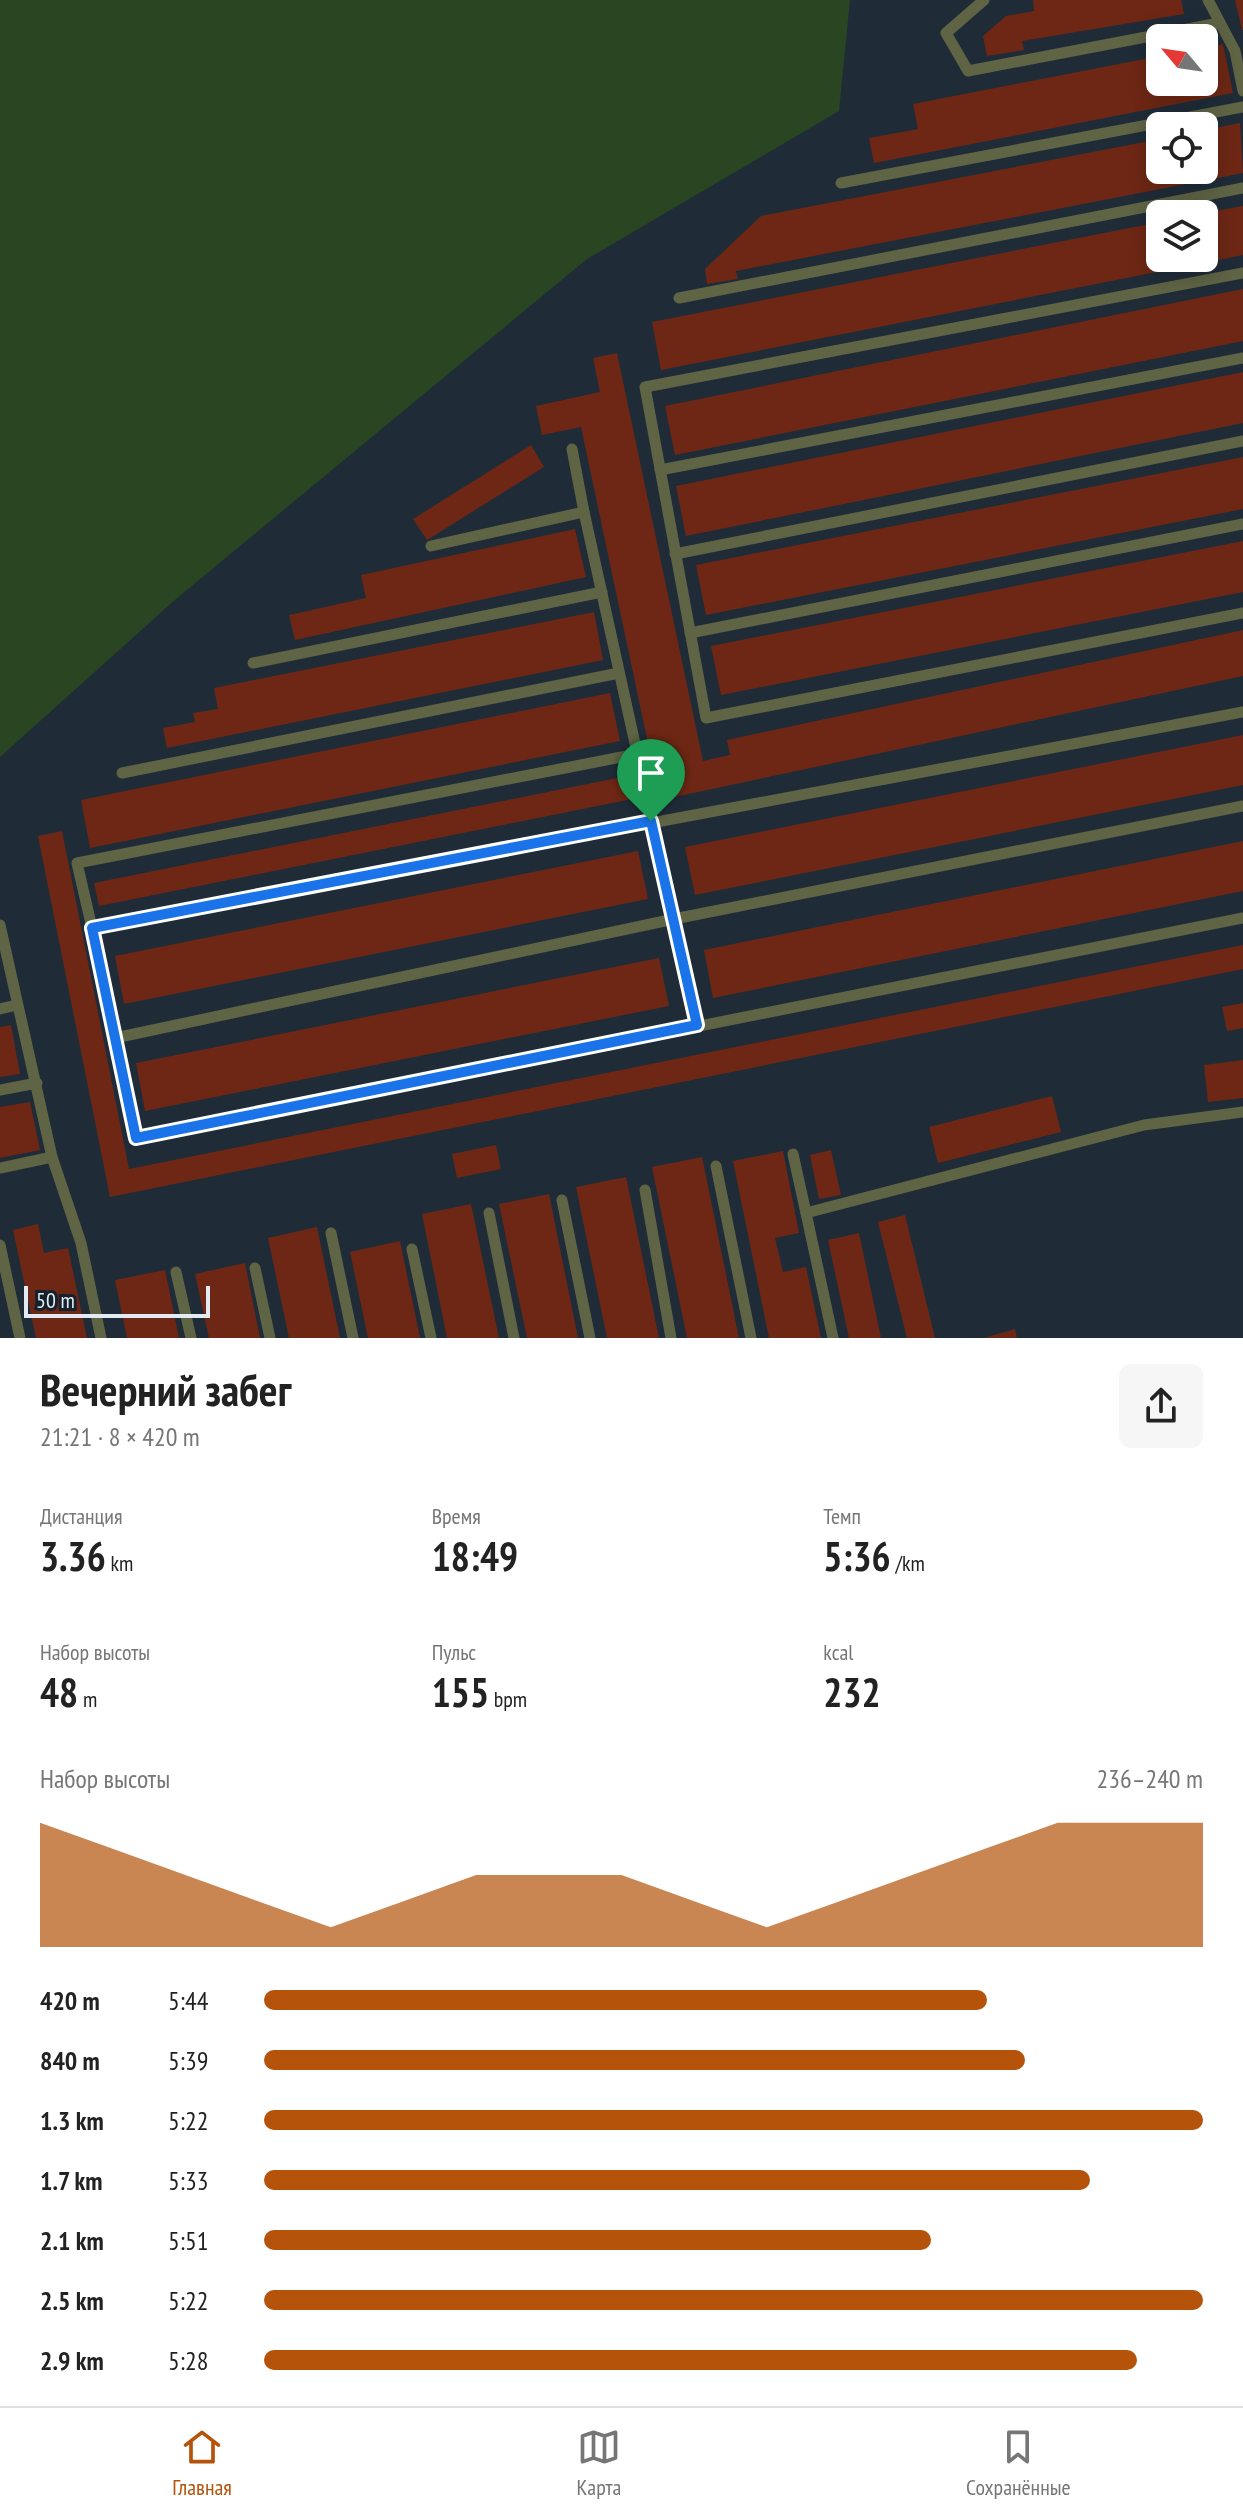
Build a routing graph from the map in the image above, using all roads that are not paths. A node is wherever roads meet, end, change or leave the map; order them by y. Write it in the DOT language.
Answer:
graph roads {
  1 [pos="984,0"];
  2 [pos="1208,0"];
  3 [pos="1219,23"];
  4 [pos="1243,91"];
  5 [pos="1243,107"];
  6 [pos="841,183"];
  7 [pos="1243,188"];
  8 [pos="1243,273"];
  9 [pos="679,298"];
  10 [pos="1243,358"];
  11 [pos="1243,441"];
  12 [pos="572,449"];
  13 [pos="660,470"];
  14 [pos="584,512"];
  15 [pos="1243,524"];
  16 [pos="431,546"];
  17 [pos="675,554"];
  18 [pos="602,592"];
  19 [pos="1243,613"];
  20 [pos="690,633"];
  21 [pos="253,663"];
  22 [pos="619,673"];
  23 [pos="1243,712"];
  24 [pos="637,754"];
  25 [pos="122,773"];
  26 [pos="1243,806"];
  27 [pos="651,821"];
  28 [pos="1243,918"];
  29 [pos="674,919"];
  30 [pos="0,925"];
  31 [pos="92,928"];
  32 [pos="17,1005"];
  33 [pos="0,1009"];
  34 [pos="697,1025"];
  35 [pos="115,1038"];
  36 [pos="37,1083"];
  37 [pos="0,1090"];
  38 [pos="1243,1112"];
  39 [pos="793,1154"];
  40 [pos="52,1157"];
  41 [pos="716,1166"];
  42 [pos="0,1168"];
  43 [pos="645,1190"];
  44 [pos="562,1200"];
  45 [pos="489,1213"];
  46 [pos="806,1213"];
  47 [pos="331,1233"];
  48 [pos="0,1245"];
  49 [pos="412,1249"];
  50 [pos="255,1268"];
  51 [pos="176,1272"];
  52 [pos="20,1338"];
  53 [pos="101,1338"];
  54 [pos="191,1338"];
  55 [pos="270,1338"];
  56 [pos="353,1338"];
  57 [pos="431,1338"];
  58 [pos="514,1338"];
  59 [pos="590,1338"];
  60 [pos="671,1338"];
  61 [pos="751,1338"];
  62 [pos="833,1338"];
  1 -- 3 [label="lane"];
  2 -- 3 [label="lane"];
  3 -- 4 [label="lane"];
  5 -- 6 [label="lane"];
  7 -- 9 [label="lane"];
  8 -- 13 [label="lane"];
  10 -- 13 [label="lane"];
  11 -- 17 [label="lane"];
  12 -- 14 [label="lane"];
  13 -- 17 [label="lane"];
  14 -- 16 [label="lane"];
  14 -- 18 [label="lane"];
  15 -- 20 [label="lane"];
  17 -- 20 [label="lane"];
  18 -- 21 [label="lane"];
  18 -- 22 [label="lane"];
  19 -- 20 [label="lane"];
  22 -- 24 [label="lane"];
  22 -- 25 [label="lane"];
  23 -- 27 [label="lane"];
  24 -- 27 [label="lane"];
  24 -- 31 [label="lane"];
  26 -- 29 [label="lane"];
  27 -- 29 [label="lane"];
  27 -- 31 [label="lane"];
  28 -- 34 [label="lane"];
  29 -- 34 [label="lane"];
  29 -- 35 [label="lane"];
  30 -- 32 [label="lane"];
  31 -- 35 [label="lane"];
  32 -- 33 [label="lane"];
  32 -- 36 [label="lane"];
  34 -- 35 [label="lane"];
  36 -- 37 [label="lane"];
  36 -- 40 [label="lane"];
  38 -- 46 [label="lane"];
  39 -- 46 [label="lane"];
  40 -- 42 [label="lane"];
  40 -- 53 [label="lane"];
  41 -- 61 [label="lane"];
  43 -- 60 [label="lane"];
  44 -- 59 [label="lane"];
  45 -- 58 [label="lane"];
  46 -- 62 [label="lane"];
  47 -- 56 [label="lane"];
  48 -- 52 [label="lane"];
  49 -- 57 [label="lane"];
  50 -- 55 [label="lane"];
  51 -- 54 [label="lane"];
}
